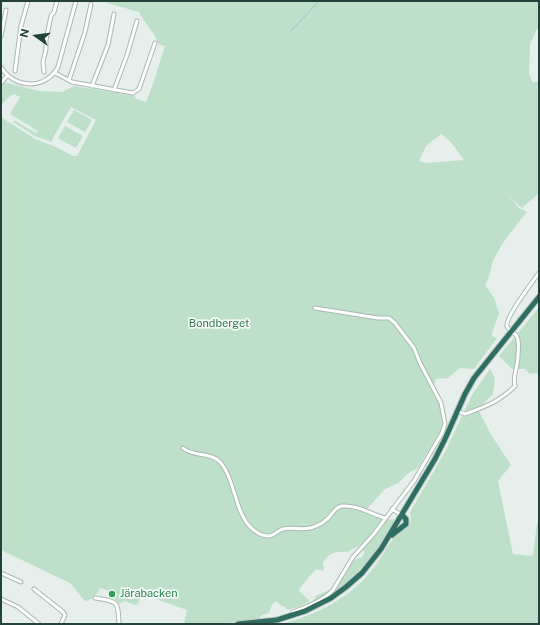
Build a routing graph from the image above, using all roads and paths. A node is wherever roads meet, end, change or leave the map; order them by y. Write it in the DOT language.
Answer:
graph roads {
  1 [pos="28,1"];
  2 [pos="57,1"];
  3 [pos="76,1"];
  4 [pos="91,4"];
  5 [pos="6,10"];
  6 [pos="114,14"];
  7 [pos="137,21"];
  8 [pos="1,36"];
  9 [pos="155,43"];
  10 [pos="17,53"];
  11 [pos="22,57"];
  12 [pos="1,67"];
  13 [pos="15,71"];
  14 [pos="44,72"];
  15 [pos="55,73"];
  16 [pos="7,76"];
  17 [pos="69,80"];
  18 [pos="1,83"];
  19 [pos="92,86"];
  20 [pos="114,90"];
  21 [pos="539,273"];
  22 [pos="539,297"];
  23 [pos="539,301"];
  24 [pos="315,308"];
  25 [pos="512,332"];
  26 [pos="460,412"];
  27 [pos="183,448"];
  28 [pos="392,509"];
  29 [pos="402,516"];
  30 [pos="385,518"];
  31 [pos="1,573"];
  32 [pos="21,582"];
  33 [pos="34,589"];
  34 [pos="95,598"];
  35 [pos="1,599"];
  36 [pos="292,616"];
  37 [pos="39,624"];
  38 [pos="61,624"];
  39 [pos="119,624"];
  40 [pos="238,624"];
  41 [pos="269,624"];
  1 -- 10 [label="street"];
  2 -- 14 [label="street"];
  3 -- 15 [label="street"];
  4 -- 17 [label="street"];
  5 -- 8 [label="street"];
  6 -- 19 [label="street"];
  7 -- 20 [label="street"];
  9 -- 20 [label="street"];
  10 -- 11 [label="street"];
  10 -- 13 [label="street"];
  12 -- 16 [label="street"];
  15 -- 16 [label="street"];
  15 -- 17 [label="street"];
  16 -- 18 [label="street"];
  17 -- 19 [label="street"];
  19 -- 20 [label="street"];
  21 -- 25 [label="street"];
  22 -- 25 [label="highway"];
  23 -- 25 [label="highway"];
  24 -- 28 [label="street"];
  25 -- 26 [label="highway"];
  25 -- 26 [label="street"];
  25 -- 29 [label="highway"];
  26 -- 29 [label="highway"];
  27 -- 30 [label="street"];
  28 -- 29 [label="street"];
  28 -- 30 [label="street"];
  29 -- 36 [label="highway"];
  29 -- 41 [label="highway"];
  30 -- 36 [label="street"];
  31 -- 32 [label="street"];
  33 -- 38 [label="street"];
  34 -- 39 [label="street"];
  35 -- 37 [label="street"];
  36 -- 40 [label="highway"];
}
